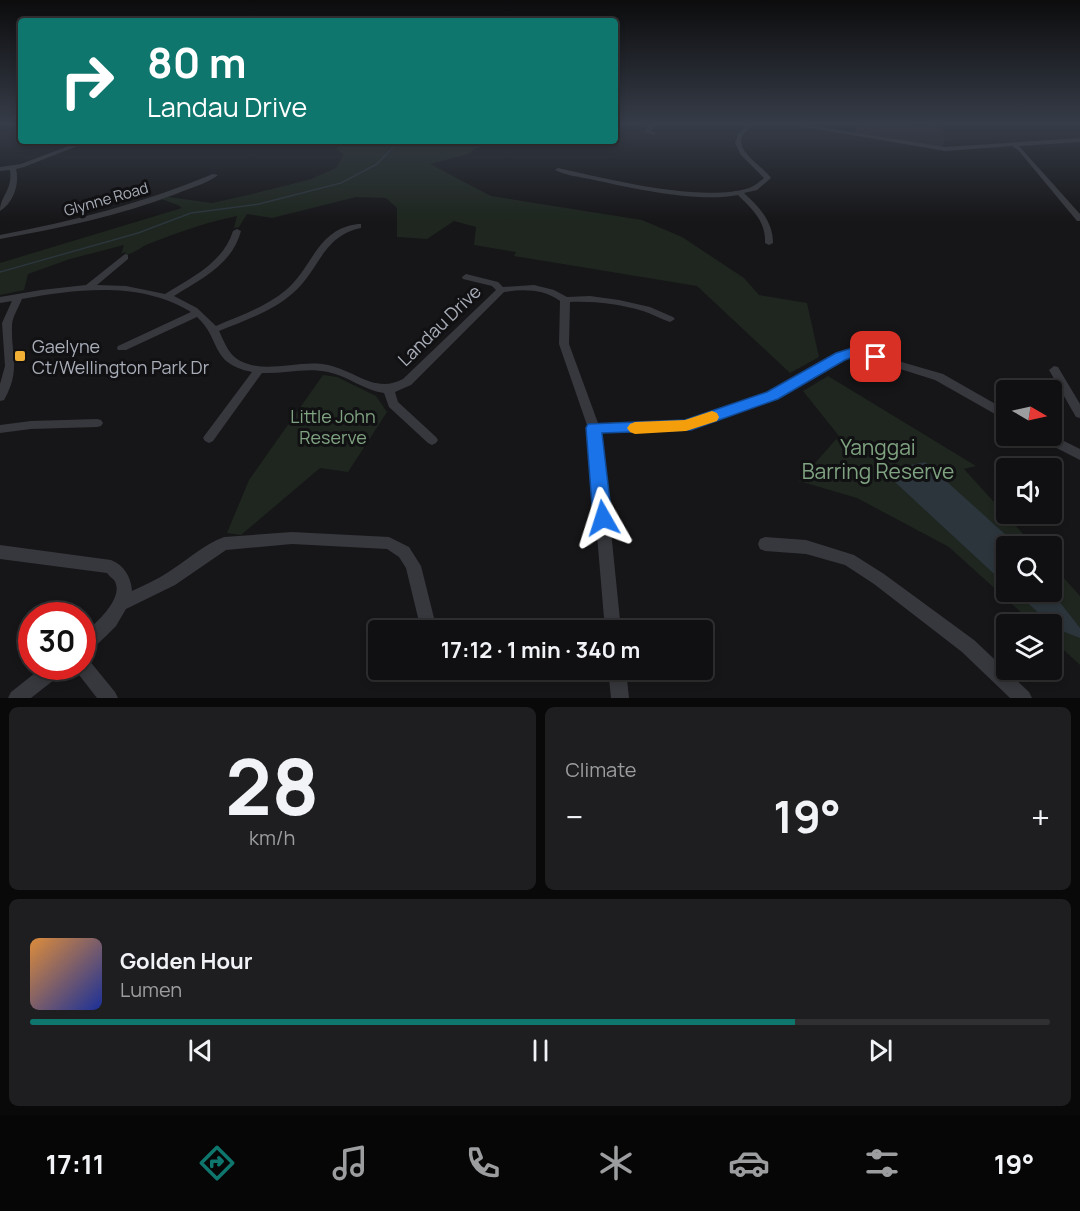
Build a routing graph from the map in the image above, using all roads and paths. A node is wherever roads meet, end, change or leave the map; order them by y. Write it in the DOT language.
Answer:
graph roads {
  1 [pos="48,156"];
  2 [pos="745,156"];
  3 [pos="1026,156"];
  4 [pos="13,169"];
  5 [pos="0,170"];
  6 [pos="558,170"];
  7 [pos="214,175"];
  8 [pos="741,194"];
  9 [pos="0,208"];
  10 [pos="1080,219"];
  11 [pos="358,226"];
  12 [pos="237,231"];
  13 [pos="0,237"];
  14 [pos="769,243"];
  15 [pos="125,257"];
  16 [pos="466,277"];
  17 [pos="88,288"];
  18 [pos="501,290"];
  19 [pos="18,297"];
  20 [pos="166,297"];
  21 [pos="0,300"];
  22 [pos="565,300"];
  23 [pos="197,313"];
  24 [pos="670,319"];
  25 [pos="214,330"];
  26 [pos="122,348"];
  27 [pos="4,352"];
  28 [pos="259,370"];
  29 [pos="1054,370"];
  30 [pos="389,390"];
  31 [pos="0,397"];
  32 [pos="996,410"];
  33 [pos="1080,414"];
  34 [pos="97,423"];
  35 [pos="594,428"];
  36 [pos="0,429"];
  37 [pos="209,438"];
  38 [pos="432,440"];
  39 [pos="1062,445"];
  40 [pos="1080,454"];
  41 [pos="765,544"];
  42 [pos="0,552"];
  43 [pos="123,603"];
  44 [pos="426,620"];
  45 [pos="612,620"];
  46 [pos="96,634"];
  47 [pos="40,680"];
  48 [pos="94,680"];
  49 [pos="618,680"];
  50 [pos="17,698"];
  51 [pos="109,698"];
  52 [pos="620,698"];
  53 [pos="1023,698"];
  1 -- 4 [label="street"];
  2 -- 8 [label="street"];
  3 -- 10 [label="street"];
  4 -- 5 [label="street"];
  4 -- 9 [label="street"];
  6 -- 8 [label="street"];
  7 -- 13 [label="street, Glynne Road"];
  8 -- 14 [label="street"];
  11 -- 25 [label="street"];
  12 -- 20 [label="street"];
  15 -- 17 [label="street"];
  16 -- 18 [label="street"];
  17 -- 19 [label="street"];
  17 -- 20 [label="street"];
  18 -- 22 [label="street, Landau Drive"];
  18 -- 30 [label="street, Landau Drive"];
  19 -- 21 [label="street"];
  19 -- 27 [label="street"];
  20 -- 23 [label="street"];
  22 -- 24 [label="street, Landau Drive"];
  22 -- 35 [label="street"];
  23 -- 25 [label="street"];
  23 -- 26 [label="street"];
  25 -- 28 [label="street"];
  27 -- 31 [label="street"];
  28 -- 30 [label="street"];
  28 -- 37 [label="street"];
  29 -- 33 [label="street"];
  30 -- 38 [label="street"];
  32 -- 35 [label="street"];
  34 -- 36 [label="street"];
  35 -- 45 [label="street"];
  39 -- 40 [label="street"];
  41 -- 53 [label="street"];
  42 -- 43 [label="street"];
  43 -- 44 [label="street"];
  43 -- 46 [label="street"];
  47 -- 50 [label="street"];
  48 -- 51 [label="street"];
  49 -- 52 [label="street"];
}
